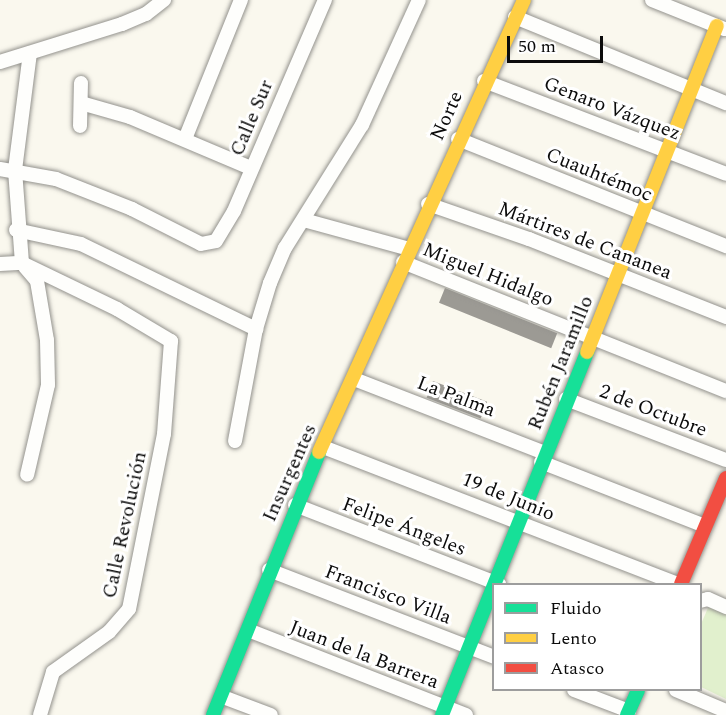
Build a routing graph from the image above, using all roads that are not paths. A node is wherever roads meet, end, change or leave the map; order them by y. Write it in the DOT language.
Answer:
graph roads {
  1 [pos="164,0"];
  2 [pos="241,0"];
  3 [pos="325,0"];
  4 [pos="419,0"];
  5 [pos="524,0"];
  6 [pos="652,0"];
  7 [pos="514,17"];
  8 [pos="722,28"];
  9 [pos="30,53"];
  10 [pos="0,62"];
  11 [pos="484,81"];
  12 [pos="81,83"];
  13 [pos="690,89"];
  14 [pos="81,103"];
  15 [pos="726,103"];
  16 [pos="81,126"];
  17 [pos="185,139"];
  18 [pos="458,139"];
  19 [pos="667,151"];
  20 [pos="251,168"];
  21 [pos="0,169"];
  22 [pos="15,170"];
  23 [pos="726,174"];
  24 [pos="428,204"];
  25 [pos="642,213"];
  26 [pos="304,220"];
  27 [pos="16,230"];
  28 [pos="726,246"];
  29 [pos="406,256"];
  30 [pos="21,263"];
  31 [pos="0,264"];
  32 [pos="618,274"];
  33 [pos="726,317"];
  34 [pos="256,329"];
  35 [pos="592,336"];
  36 [pos="354,379"];
  37 [pos="726,391"];
  38 [pos="566,399"];
  39 [pos="235,441"];
  40 [pos="323,447"];
  41 [pos="543,458"];
  42 [pos="726,460"];
  43 [pos="27,476"];
  44 [pos="726,478"];
  45 [pos="295,505"];
  46 [pos="517,522"];
  47 [pos="705,526"];
  48 [pos="269,570"];
  49 [pos="496,583"];
  50 [pos="675,583"];
  51 [pos="681,583"];
  52 [pos="492,592"];
  53 [pos="702,600"];
  54 [pos="726,607"];
  55 [pos="248,630"];
  56 [pos="468,647"];
  57 [pos="492,656"];
  58 [pos="576,691"];
  59 [pos="638,691"];
  60 [pos="678,691"];
  61 [pos="223,697"];
  62 [pos="443,711"];
  63 [pos="726,711"];
  64 [pos="628,713"];
  65 [pos="40,714"];
  66 [pos="213,715"];
  67 [pos="271,715"];
  68 [pos="466,715"];
  1 -- 9 [label="street"];
  2 -- 17 [label="street"];
  3 -- 20 [label="street, Calle Sur"];
  4 -- 26 [label="street"];
  5 -- 7 [label="street, Norte"];
  6 -- 8 [label="street"];
  7 -- 11 [label="street, Norte"];
  7 -- 13 [label="street"];
  8 -- 13 [label="street, Rubén Jaramillo"];
  9 -- 10 [label="street"];
  9 -- 22 [label="street"];
  11 -- 18 [label="street, Norte"];
  11 -- 19 [label="street, Genaro Vázquez"];
  12 -- 14 [label="street"];
  13 -- 15 [label="street"];
  13 -- 19 [label="street, Rubén Jaramillo"];
  14 -- 16 [label="street"];
  14 -- 17 [label="street"];
  17 -- 20 [label="street"];
  18 -- 24 [label="street, Norte"];
  18 -- 25 [label="street, Cuauhtémoc"];
  19 -- 23 [label="street, Genaro Vázquez"];
  19 -- 25 [label="street, Rubén Jaramillo"];
  20 -- 22 [label="street, Calle Sur"];
  21 -- 22 [label="street"];
  22 -- 27 [label="street"];
  24 -- 29 [label="street, Norte"];
  24 -- 32 [label="street, Mártires de Cananea"];
  25 -- 28 [label="street, Cuauhtémoc"];
  25 -- 32 [label="street, Rubén Jaramillo"];
  26 -- 29 [label="street, Miguel Hidalgo"];
  26 -- 34 [label="street"];
  27 -- 30 [label="street"];
  27 -- 34 [label="street"];
  29 -- 35 [label="street, Miguel Hidalgo"];
  29 -- 36 [label="street, Insurgentes"];
  30 -- 31 [label="street"];
  30 -- 43 [label="street"];
  30 -- 65 [label="street, Calle Revolución"];
  32 -- 33 [label="street, Mártires de Cananea"];
  32 -- 35 [label="street, Rubén Jaramillo"];
  34 -- 39 [label="street"];
  35 -- 37 [label="street, Miguel Hidalgo"];
  35 -- 38 [label="street, Rubén Jaramillo"];
  36 -- 40 [label="street, Insurgentes"];
  36 -- 41 [label="street, La Palma"];
  38 -- 41 [label="street, Rubén Jaramillo"];
  38 -- 42 [label="street, 2 de Octubre"];
  40 -- 45 [label="street, Insurgentes"];
  40 -- 46 [label="street, 19 de Junio"];
  41 -- 46 [label="street, Rubén Jaramillo"];
  41 -- 47 [label="street, La Palma"];
  44 -- 47 [label="street"];
  45 -- 48 [label="street, Insurgentes"];
  45 -- 49 [label="street, Felipe Ángeles"];
  46 -- 49 [label="street, Rubén Jaramillo"];
  46 -- 50 [label="street, 19 de Junio"];
  47 -- 51 [label="street"];
  48 -- 55 [label="street, Insurgentes"];
  48 -- 56 [label="street, Francisco Villa"];
  52 -- 56 [label="street, Rubén Jaramillo"];
  53 -- 54 [label="street"];
  55 -- 61 [label="street, Insurgentes"];
  55 -- 62 [label="street, Juan de la Barrera"];
  56 -- 57 [label="street, Francisco Villa"];
  56 -- 62 [label="street, Rubén Jaramillo"];
  58 -- 64 [label="street"];
  59 -- 64 [label="street"];
  60 -- 63 [label="street"];
  61 -- 66 [label="street, Insurgentes"];
  61 -- 67 [label="street"];
  62 -- 68 [label="street, Juan de la Barrera"];
}
